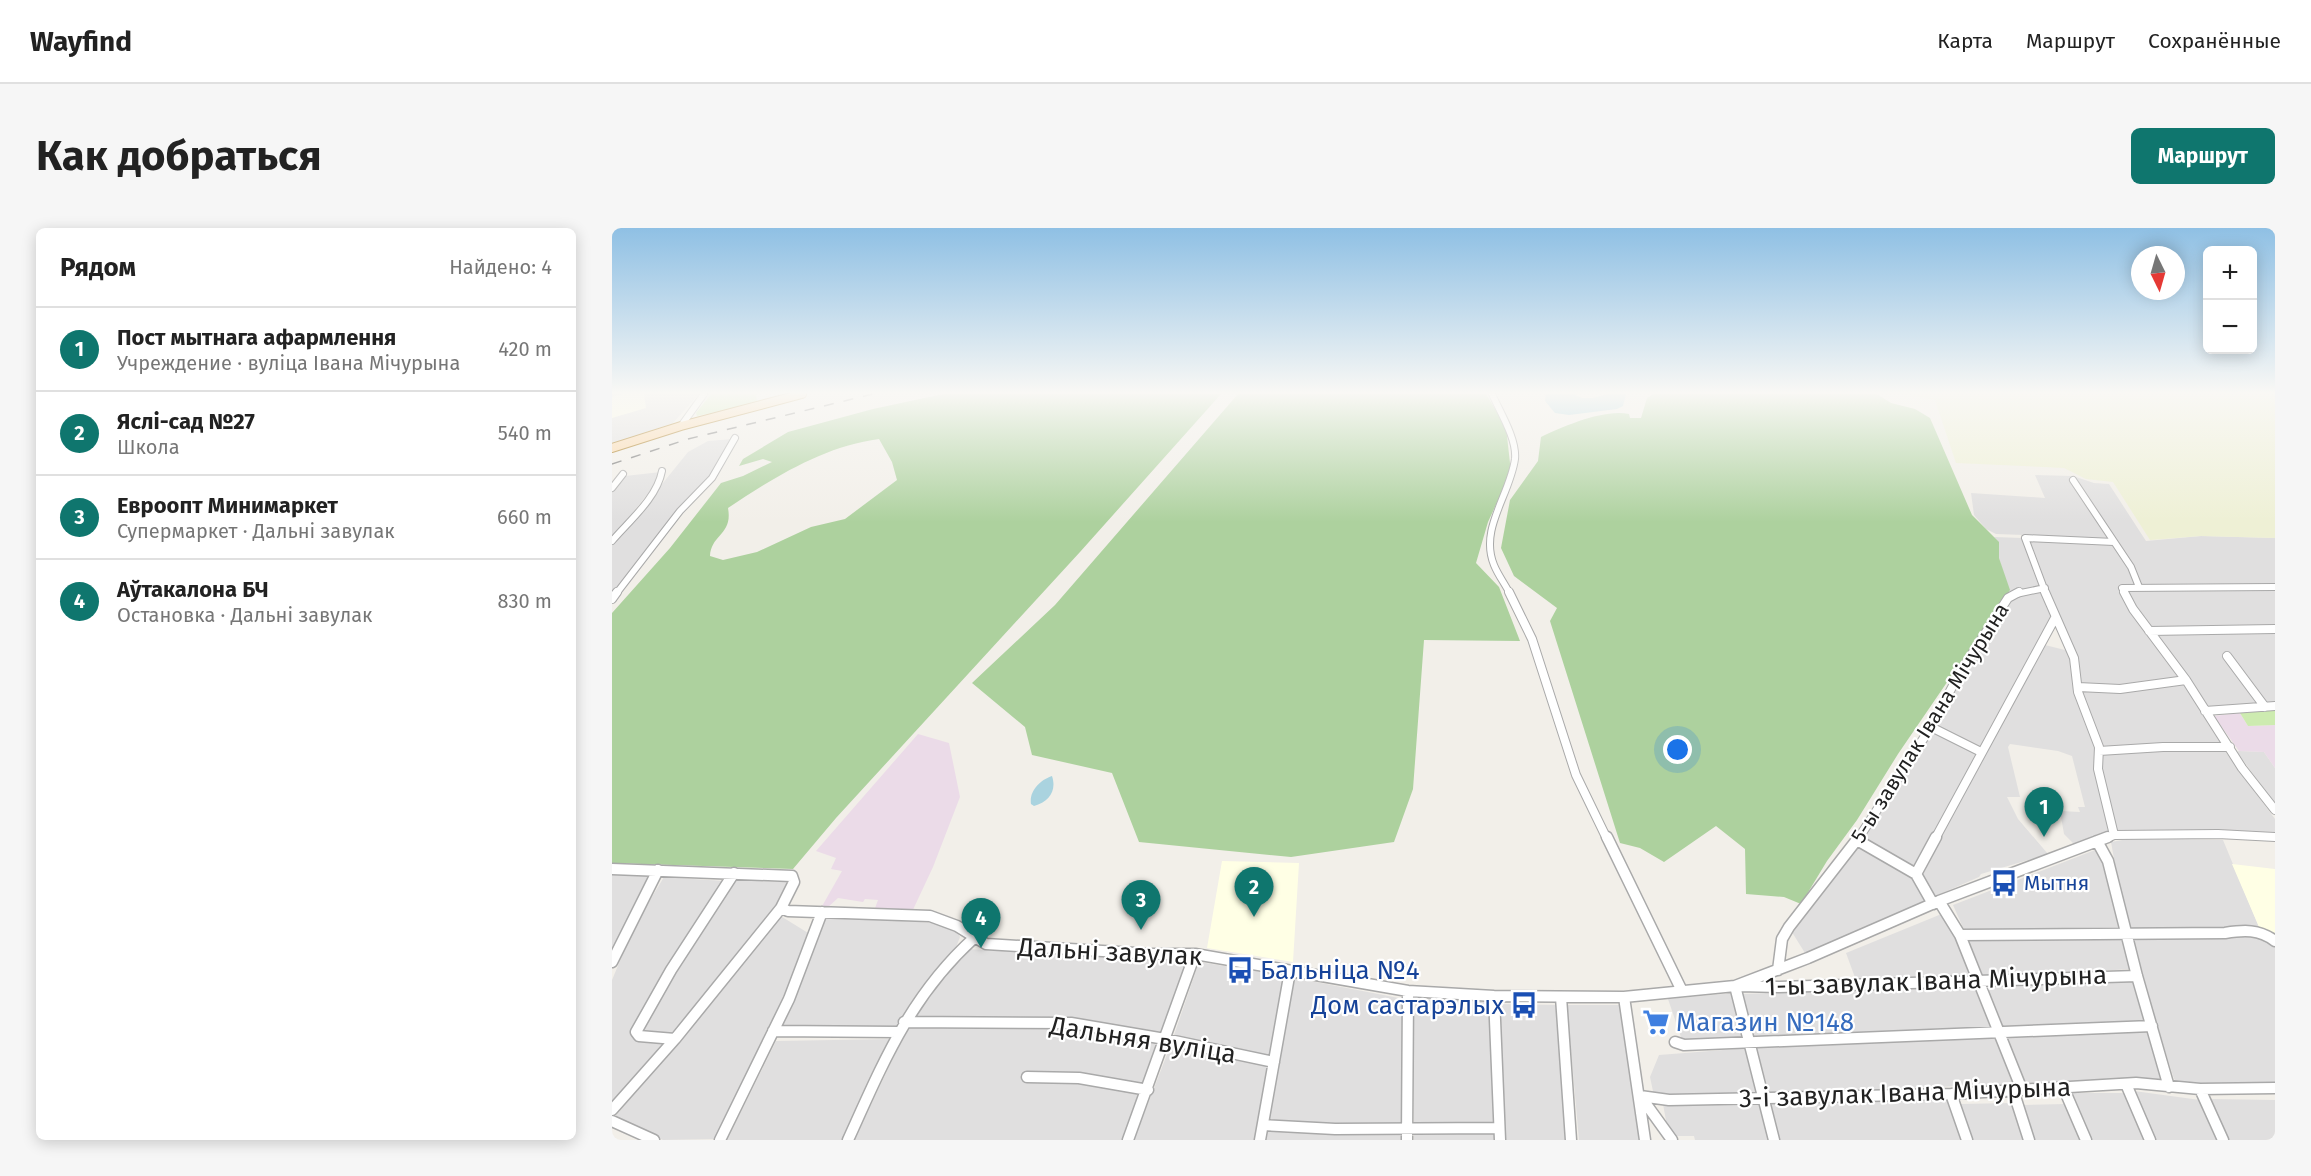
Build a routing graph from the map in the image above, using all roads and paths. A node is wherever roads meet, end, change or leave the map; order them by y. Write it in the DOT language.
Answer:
graph roads {
  1 [pos="648,437"];
  2 [pos="1510,437"];
  3 [pos="735,438"];
  4 [pos="612,448"];
  5 [pos="662,471"];
  6 [pos="623,474"];
  7 [pos="2073,480"];
  8 [pos="612,488"];
  9 [pos="612,541"];
  10 [pos="2114,542"];
  11 [pos="2139,587"];
  12 [pos="2275,587"];
  13 [pos="2045,588"];
  14 [pos="614,596"];
  15 [pos="2053,621"];
  16 [pos="2275,629"];
  17 [pos="2149,631"];
  18 [pos="2227,656"];
  19 [pos="2186,680"];
  20 [pos="2078,687"];
  21 [pos="2275,706"];
  22 [pos="2265,707"];
  23 [pos="2205,711"];
  24 [pos="1931,727"];
  25 [pos="2230,747"];
  26 [pos="2099,751"];
  27 [pos="1981,752"];
  28 [pos="2275,810"];
  29 [pos="2114,835"];
  30 [pos="2275,837"];
  31 [pos="1857,840"];
  32 [pos="2097,842"];
  33 [pos="612,869"];
  34 [pos="658,870"];
  35 [pos="734,873"];
  36 [pos="1916,874"];
  37 [pos="1936,902"];
  38 [pos="781,908"];
  39 [pos="822,912"];
  40 [pos="2127,932"];
  41 [pos="1960,935"];
  42 [pos="974,938"];
  43 [pos="2275,941"];
  44 [pos="1195,954"];
  45 [pos="612,962"];
  46 [pos="1778,970"];
  47 [pos="1290,971"];
  48 [pos="2137,976"];
  49 [pos="1979,981"];
  50 [pos="1735,986"];
  51 [pos="1408,991"];
  52 [pos="1682,991"];
  53 [pos="1494,996"];
  54 [pos="1562,997"];
  55 [pos="1623,997"];
  56 [pos="904,1022"];
  57 [pos="2152,1026"];
  58 [pos="773,1031"];
  59 [pos="898,1032"];
  60 [pos="1999,1032"];
  61 [pos="675,1039"];
  62 [pos="1165,1039"];
  63 [pos="1675,1042"];
  64 [pos="1751,1044"];
  65 [pos="1274,1062"];
  66 [pos="1027,1077"];
  67 [pos="2126,1084"];
  68 [pos="2169,1087"];
  69 [pos="2275,1088"];
  70 [pos="2064,1089"];
  71 [pos="2200,1089"];
  72 [pos="1148,1090"];
  73 [pos="2017,1090"];
  74 [pos="1951,1094"];
  75 [pos="1640,1096"];
  76 [pos="1765,1098"];
  77 [pos="612,1110"];
  78 [pos="612,1121"];
  79 [pos="1263,1125"];
  80 [pos="1407,1127"];
  81 [pos="1499,1128"];
  82 [pos="654,1140"];
  83 [pos="720,1140"];
  84 [pos="848,1140"];
  85 [pos="1128,1140"];
  86 [pos="1260,1140"];
  87 [pos="1407,1140"];
  88 [pos="1500,1140"];
  89 [pos="1571,1140"];
  90 [pos="1646,1140"];
  91 [pos="1672,1140"];
  92 [pos="1774,1140"];
  93 [pos="1967,1140"];
  94 [pos="2029,1140"];
  95 [pos="2086,1140"];
  96 [pos="2150,1140"];
  97 [pos="2223,1140"];
  1 -- 4 [label="main road"];
  2 -- 52 [label="street"];
  3 -- 14 [label="street"];
  5 -- 9 [label="street"];
  6 -- 8 [label="street"];
  7 -- 10 [label="street"];
  10 -- 11 [label="street"];
  10 -- 13 [label="street"];
  11 -- 12 [label="street"];
  11 -- 17 [label="street"];
  13 -- 15 [label="street"];
  13 -- 24 [label="street, 5-ы завулак Івана Мічурына"];
  15 -- 20 [label="street"];
  15 -- 27 [label="street"];
  16 -- 17 [label="street"];
  17 -- 19 [label="street"];
  18 -- 22 [label="street"];
  19 -- 20 [label="street"];
  19 -- 23 [label="street"];
  20 -- 26 [label="street"];
  21 -- 22 [label="street"];
  22 -- 23 [label="street"];
  23 -- 25 [label="street"];
  24 -- 27 [label="street"];
  24 -- 31 [label="street, 5-ы завулак Івана Мічурына"];
  25 -- 26 [label="street"];
  25 -- 28 [label="street"];
  26 -- 29 [label="street"];
  27 -- 36 [label="street"];
  29 -- 30 [label="street"];
  29 -- 32 [label="street"];
  31 -- 36 [label="street"];
  31 -- 46 [label="street, 5-ы завулак Івана Мічурына"];
  32 -- 37 [label="street"];
  32 -- 40 [label="street"];
  33 -- 34 [label="street"];
  34 -- 35 [label="street"];
  34 -- 45 [label="street"];
  35 -- 38 [label="street"];
  35 -- 61 [label="street"];
  36 -- 37 [label="street"];
  37 -- 41 [label="street"];
  37 -- 46 [label="street"];
  38 -- 39 [label="street, Дальні завулак"];
  38 -- 61 [label="street"];
  39 -- 42 [label="street, Дальні завулак"];
  39 -- 58 [label="street"];
  40 -- 41 [label="street"];
  40 -- 43 [label="street"];
  40 -- 48 [label="street"];
  41 -- 49 [label="street"];
  42 -- 44 [label="street, Дальні завулак"];
  42 -- 56 [label="street"];
  44 -- 47 [label="street, Дальні завулак"];
  44 -- 62 [label="street"];
  46 -- 50 [label="street"];
  47 -- 51 [label="street, Дальні завулак"];
  47 -- 65 [label="street"];
  48 -- 49 [label="street, 1-ы завулак Івана Мічурына"];
  48 -- 57 [label="street"];
  49 -- 50 [label="street, 1-ы завулак Івана Мічурына"];
  49 -- 60 [label="street"];
  50 -- 52 [label="street, Дальні завулак"];
  50 -- 64 [label="street"];
  51 -- 53 [label="street, Дальні завулак"];
  51 -- 80 [label="street"];
  52 -- 55 [label="street, Дальні завулак"];
  53 -- 54 [label="street, Дальні завулак"];
  53 -- 81 [label="street"];
  54 -- 55 [label="street, Дальні завулак"];
  54 -- 89 [label="street"];
  55 -- 75 [label="street"];
  56 -- 59 [label="street"];
  56 -- 62 [label="street, Дальняя вуліца"];
  57 -- 60 [label="street"];
  57 -- 68 [label="street"];
  58 -- 59 [label="street"];
  58 -- 83 [label="street"];
  59 -- 84 [label="street"];
  60 -- 64 [label="street"];
  60 -- 73 [label="street"];
  61 -- 77 [label="street"];
  62 -- 65 [label="street, Дальняя вуліца"];
  62 -- 72 [label="street"];
  63 -- 64 [label="street"];
  64 -- 76 [label="street"];
  65 -- 79 [label="street"];
  66 -- 72 [label="street"];
  67 -- 68 [label="street, 3-і завулак Івана Мічурына"];
  67 -- 70 [label="street, 3-і завулак Івана Мічурына"];
  67 -- 96 [label="street"];
  68 -- 71 [label="street, 3-і завулак Івана Мічурына"];
  69 -- 71 [label="street, 3-і завулак Івана Мічурына"];
  70 -- 73 [label="street, 3-і завулак Івана Мічурына"];
  70 -- 95 [label="street"];
  71 -- 97 [label="street"];
  72 -- 85 [label="street"];
  73 -- 74 [label="street, 3-і завулак Івана Мічурына"];
  73 -- 94 [label="street"];
  74 -- 76 [label="street, 3-і завулак Івана Мічурына"];
  74 -- 93 [label="street"];
  75 -- 76 [label="street, 3-і завулак Івана Мічурына"];
  75 -- 90 [label="street"];
  75 -- 91 [label="street"];
  76 -- 92 [label="street"];
  78 -- 82 [label="street"];
  79 -- 80 [label="street"];
  79 -- 86 [label="street"];
  80 -- 81 [label="street"];
  80 -- 87 [label="street"];
  81 -- 88 [label="street"];
}
